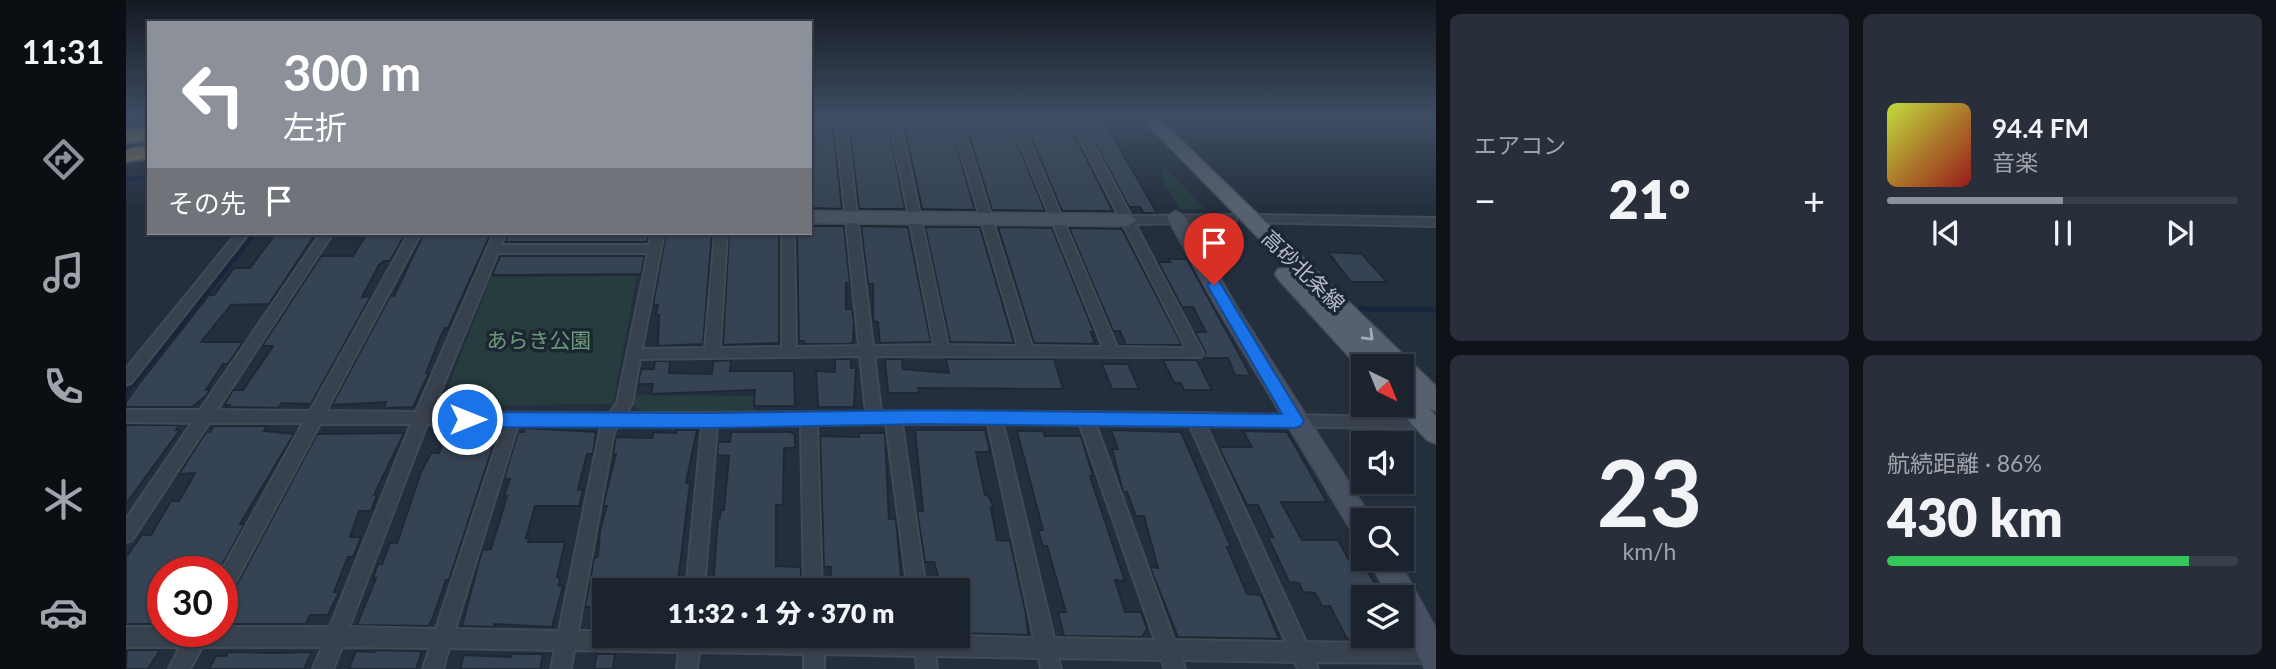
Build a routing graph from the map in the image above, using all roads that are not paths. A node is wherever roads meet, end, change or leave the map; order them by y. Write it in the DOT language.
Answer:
graph roads {
  1 [pos="844,147"];
  2 [pos="900,147"];
  3 [pos="965,147"];
  4 [pos="1027,147"];
  5 [pos="1090,147"];
  6 [pos="1166,147"];
  7 [pos="1175,147"];
  8 [pos="147,152"];
  9 [pos="126,156"];
  10 [pos="147,162"];
  11 [pos="126,165"];
  12 [pos="852,217"];
  13 [pos="914,217"];
  14 [pos="986,217"];
  15 [pos="1176,217"];
  16 [pos="812,218"];
  17 [pos="1057,218"];
  18 [pos="1241,219"];
  19 [pos="1128,220"];
  20 [pos="1436,222"];
  21 [pos="241,235"];
  22 [pos="326,235"];
  23 [pos="414,235"];
  24 [pos="499,235"];
  25 [pos="658,235"];
  26 [pos="721,235"];
  27 [pos="788,235"];
  28 [pos="493,248"];
  29 [pos="655,248"];
  30 [pos="942,350"];
  31 [pos="789,352"];
  32 [pos="1027,352"];
  33 [pos="712,353"];
  34 [pos="867,353"];
  35 [pos="1113,353"];
  36 [pos="634,354"];
  37 [pos="1360,354"];
  38 [pos="1387,354"];
  39 [pos="126,379"];
  40 [pos="1414,389"];
  41 [pos="1414,407"];
  42 [pos="126,416"];
  43 [pos="205,416"];
  44 [pos="314,417"];
  45 [pos="809,418"];
  46 [pos="874,418"];
  47 [pos="893,418"];
  48 [pos="994,418"];
  49 [pos="421,419"];
  50 [pos="512,419"];
  51 [pos="1086,419"];
  52 [pos="1195,419"];
  53 [pos="614,420"];
  54 [pos="709,420"];
  55 [pos="1433,420"];
  56 [pos="1295,421"];
  57 [pos="1351,508"];
  58 [pos="126,534"];
  59 [pos="238,558"];
  60 [pos="1389,571"];
  61 [pos="696,578"];
  62 [pos="813,578"];
  63 [pos="915,578"];
  64 [pos="147,636"];
  65 [pos="238,636"];
  66 [pos="126,637"];
  67 [pos="337,637"];
  68 [pos="442,640"];
  69 [pos="592,641"];
  70 [pos="567,642"];
  71 [pos="970,645"];
  72 [pos="191,647"];
  73 [pos="689,648"];
  74 [pos="814,648"];
  75 [pos="925,648"];
  76 [pos="1047,649"];
  77 [pos="1435,656"];
  78 [pos="1172,660"];
  79 [pos="1304,661"];
  80 [pos="179,669"];
  81 [pos="323,669"];
  82 [pos="433,669"];
  83 [pos="561,669"];
  84 [pos="687,669"];
  85 [pos="814,669"];
  86 [pos="927,669"];
  87 [pos="1051,669"];
  1 -- 12 [label="street"];
  2 -- 13 [label="street"];
  3 -- 14 [label="street"];
  4 -- 17 [label="street"];
  5 -- 19 [label="street"];
  6 -- 18 [label="main road, 高砂北条線"];
  7 -- 18 [label="main road, 高砂北条線"];
  8 -- 9 [label="highway"];
  10 -- 11 [label="highway"];
  12 -- 13 [label="street"];
  12 -- 16 [label="street"];
  12 -- 34 [label="street"];
  13 -- 14 [label="street"];
  13 -- 30 [label="street"];
  14 -- 17 [label="street"];
  14 -- 32 [label="street"];
  15 -- 18 [label="street"];
  15 -- 19 [label="street"];
  15 -- 56 [label="street"];
  17 -- 19 [label="street"];
  17 -- 35 [label="street"];
  18 -- 20 [label="street"];
  18 -- 37 [label="main road, 高砂北条線"];
  18 -- 38 [label="main road, 高砂北条線, one-way"];
  19 -- 35 [label="street"];
  21 -- 39 [label="street"];
  22 -- 43 [label="street"];
  23 -- 44 [label="street"];
  24 -- 28 [label="street"];
  25 -- 29 [label="street"];
  26 -- 33 [label="street"];
  27 -- 31 [label="street"];
  28 -- 29 [label="street"];
  28 -- 49 [label="street"];
  29 -- 36 [label="street"];
  30 -- 32 [label="street"];
  30 -- 34 [label="street"];
  31 -- 33 [label="street"];
  31 -- 34 [label="street"];
  32 -- 35 [label="street"];
  33 -- 36 [label="street"];
  34 -- 46 [label="street"];
  36 -- 53 [label="street"];
  40 -- 55 [label="main road, 高砂北条線"];
  41 -- 55 [label="main road"];
  42 -- 43 [label="street"];
  43 -- 44 [label="street"];
  43 -- 58 [label="street"];
  44 -- 49 [label="street"];
  44 -- 59 [label="street"];
  45 -- 46 [label="street"];
  45 -- 54 [label="street"];
  45 -- 62 [label="street"];
  46 -- 47 [label="street"];
  47 -- 48 [label="street"];
  47 -- 63 [label="street"];
  48 -- 51 [label="street"];
  48 -- 76 [label="street"];
  49 -- 50 [label="street"];
  49 -- 67 [label="street"];
  50 -- 53 [label="street"];
  50 -- 68 [label="street"];
  51 -- 52 [label="street"];
  51 -- 78 [label="street"];
  52 -- 56 [label="street"];
  52 -- 79 [label="street"];
  53 -- 54 [label="street"];
  53 -- 70 [label="street"];
  54 -- 61 [label="street"];
  55 -- 56 [label="street"];
  56 -- 57 [label="street"];
  60 -- 77 [label="street"];
  64 -- 66 [label="street"];
  65 -- 67 [label="street"];
  67 -- 68 [label="street"];
  67 -- 81 [label="street"];
  68 -- 70 [label="street"];
  68 -- 82 [label="street"];
  69 -- 70 [label="street"];
  70 -- 83 [label="street"];
  71 -- 76 [label="street"];
  72 -- 80 [label="street"];
  73 -- 84 [label="street"];
  74 -- 85 [label="street"];
  75 -- 86 [label="street"];
  76 -- 78 [label="street"];
  76 -- 87 [label="street"];
  77 -- 79 [label="street"];
  78 -- 79 [label="street"];
}
